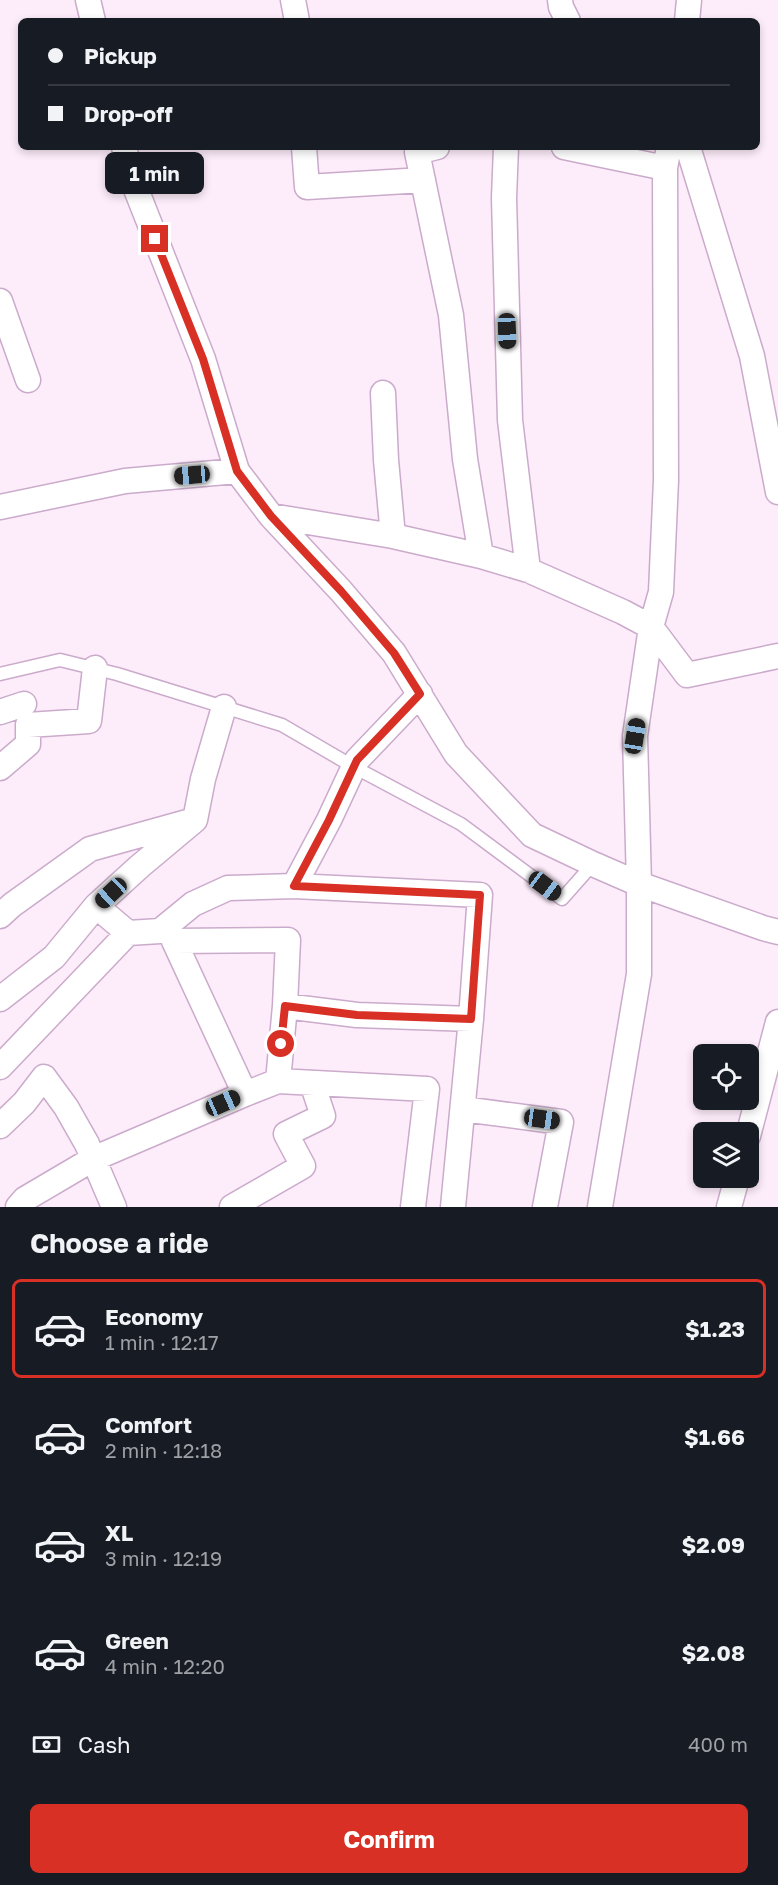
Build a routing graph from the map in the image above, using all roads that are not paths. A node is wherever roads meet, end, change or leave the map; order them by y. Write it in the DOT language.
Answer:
graph roads {
  1 [pos="88,0"];
  2 [pos="294,0"];
  3 [pos="560,0"];
  4 [pos="689,0"];
  5 [pos="92,18"];
  6 [pos="297,18"];
  7 [pos="566,18"];
  8 [pos="687,18"];
  9 [pos="125,150"];
  10 [pos="304,150"];
  11 [pos="425,150"];
  12 [pos="506,150"];
  13 [pos="595,150"];
  14 [pos="689,150"];
  15 [pos="667,157"];
  16 [pos="423,180"];
  17 [pos="0,301"];
  18 [pos="28,380"];
  19 [pos="384,393"];
  20 [pos="237,471"];
  21 [pos="778,492"];
  22 [pos="0,507"];
  23 [pos="271,516"];
  24 [pos="393,536"];
  25 [pos="481,556"];
  26 [pos="528,570"];
  27 [pos="651,627"];
  28 [pos="778,656"];
  29 [pos="94,668"];
  30 [pos="0,674"];
  31 [pos="420,694"];
  32 [pos="24,704"];
  33 [pos="224,707"];
  34 [pos="0,712"];
  35 [pos="354,767"];
  36 [pos="0,768"];
  37 [pos="195,820"];
  38 [pos="593,864"];
  39 [pos="639,884"];
  40 [pos="294,886"];
  41 [pos="96,906"];
  42 [pos="0,916"];
  43 [pos="778,932"];
  44 [pos="128,933"];
  45 [pos="0,999"];
  46 [pos="285,1006"];
  47 [pos="471,1019"];
  48 [pos="778,1022"];
  49 [pos="0,1067"];
  50 [pos="278,1081"];
  51 [pos="312,1083"];
  52 [pos="245,1094"];
  53 [pos="463,1109"];
  54 [pos="752,1122"];
  55 [pos="0,1126"];
  56 [pos="93,1159"];
  57 [pos="734,1188"];
  58 [pos="18,1207"];
  59 [pos="114,1207"];
  60 [pos="232,1207"];
  61 [pos="413,1207"];
  62 [pos="453,1207"];
  63 [pos="545,1207"];
  64 [pos="600,1207"];
  65 [pos="729,1207"];
  1 -- 5 [label="street"];
  2 -- 6 [label="street"];
  3 -- 7 [label="street"];
  4 -- 8 [label="street"];
  9 -- 20 [label="street"];
  10 -- 16 [label="street"];
  11 -- 16 [label="street"];
  12 -- 26 [label="street"];
  13 -- 15 [label="street"];
  14 -- 21 [label="street"];
  15 -- 27 [label="street"];
  16 -- 25 [label="street"];
  17 -- 18 [label="street"];
  19 -- 24 [label="street"];
  20 -- 22 [label="street"];
  20 -- 23 [label="street"];
  23 -- 24 [label="street"];
  23 -- 31 [label="street"];
  24 -- 25 [label="street"];
  25 -- 26 [label="street"];
  26 -- 27 [label="street"];
  27 -- 28 [label="street"];
  27 -- 39 [label="street"];
  29 -- 30 [label="lane"];
  29 -- 33 [label="lane"];
  29 -- 36 [label="street"];
  31 -- 35 [label="street"];
  31 -- 38 [label="street"];
  32 -- 34 [label="street"];
  33 -- 35 [label="lane"];
  33 -- 37 [label="street"];
  35 -- 38 [label="lane"];
  35 -- 40 [label="street"];
  37 -- 41 [label="street"];
  37 -- 42 [label="street"];
  38 -- 39 [label="street"];
  39 -- 43 [label="street"];
  39 -- 64 [label="street"];
  40 -- 44 [label="street"];
  40 -- 47 [label="street"];
  41 -- 44 [label="street"];
  41 -- 45 [label="street"];
  44 -- 49 [label="street"];
  46 -- 47 [label="street"];
  46 -- 50 [label="street"];
  46 -- 52 [label="street"];
  47 -- 53 [label="street"];
  48 -- 54 [label="street"];
  50 -- 51 [label="street"];
  50 -- 52 [label="street"];
  51 -- 60 [label="street"];
  51 -- 61 [label="street"];
  52 -- 56 [label="street"];
  53 -- 62 [label="street"];
  53 -- 63 [label="street"];
  55 -- 56 [label="street"];
  56 -- 58 [label="street"];
  56 -- 59 [label="street"];
  57 -- 65 [label="street"];
}
